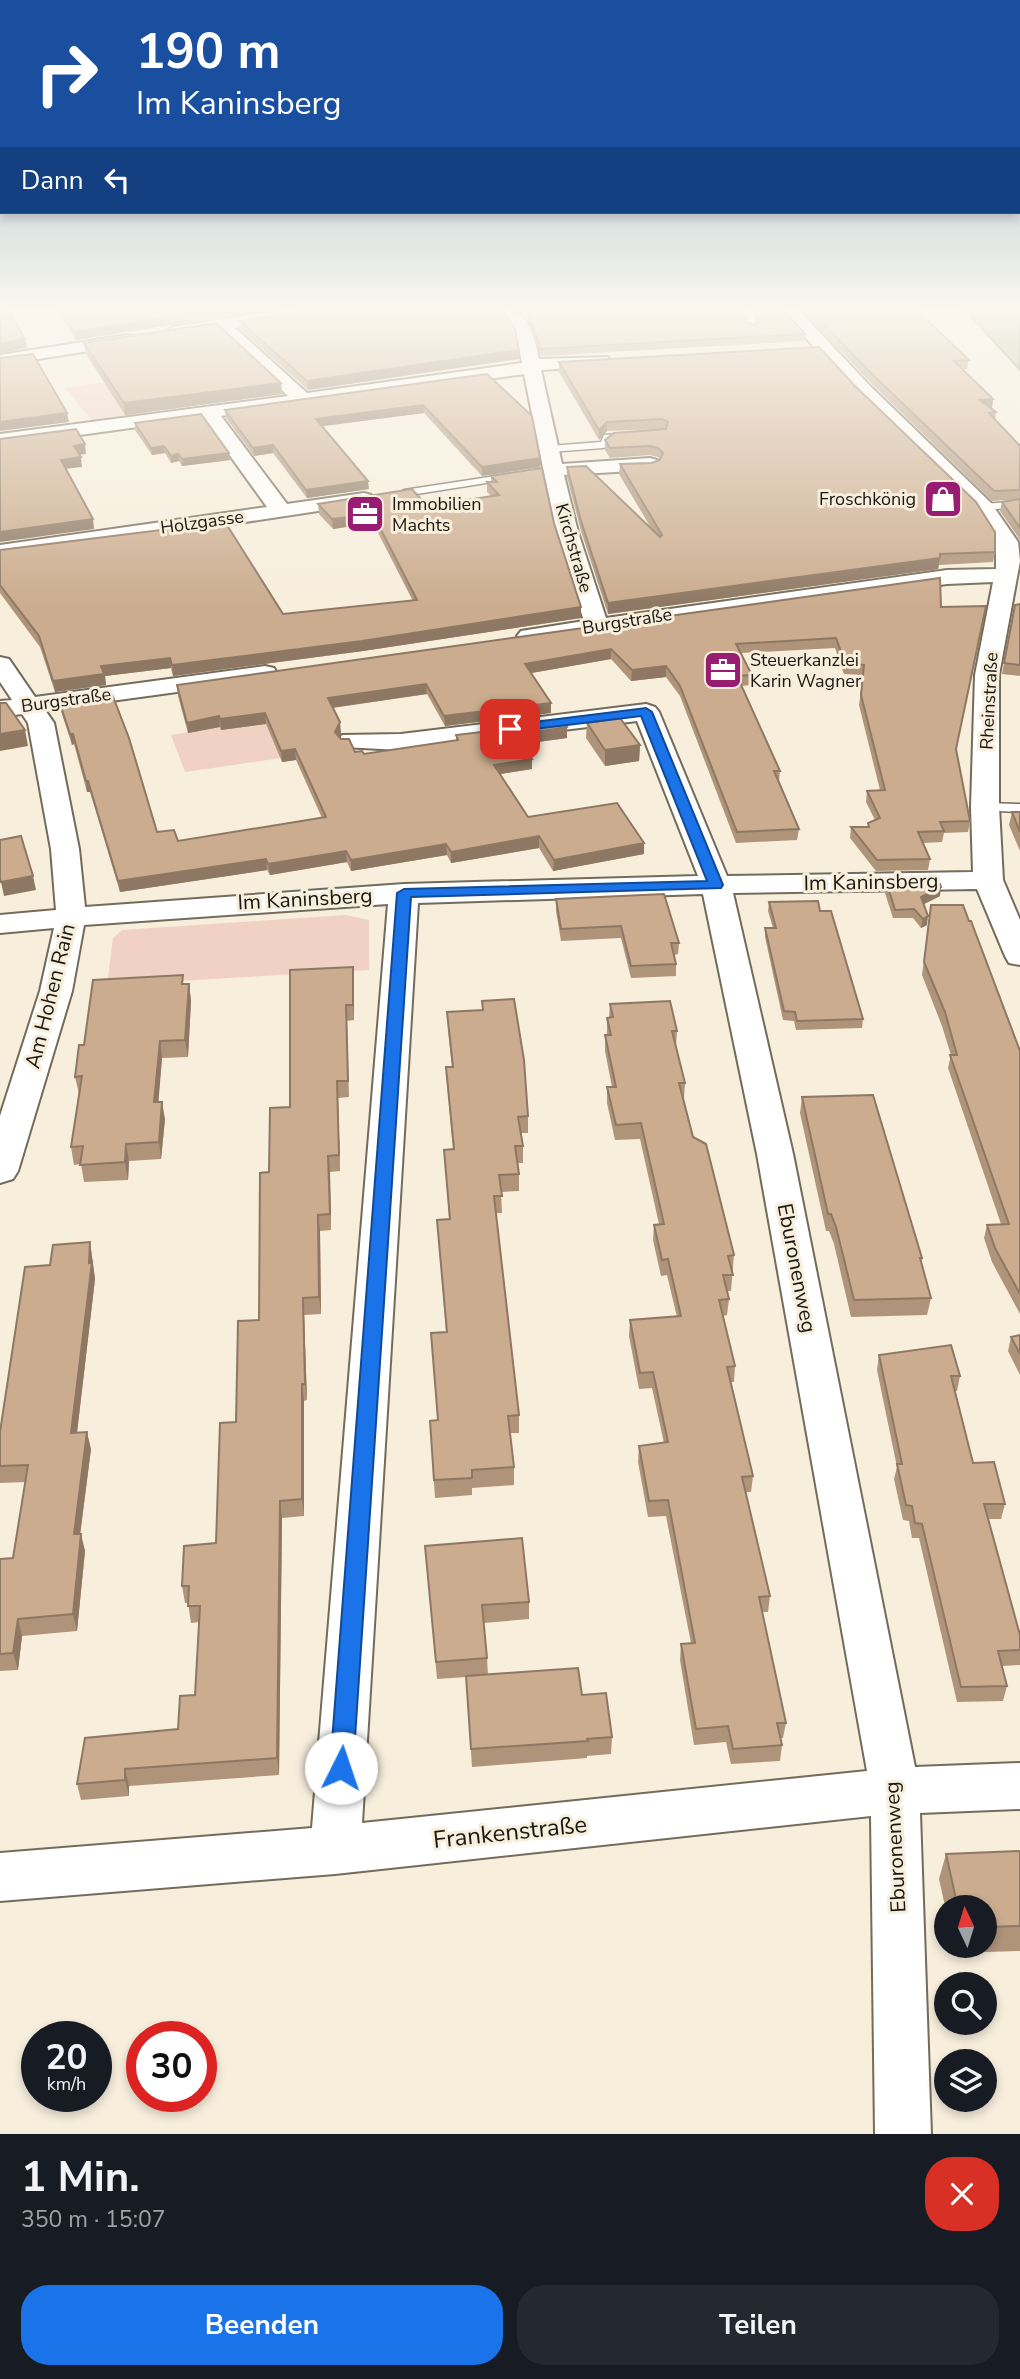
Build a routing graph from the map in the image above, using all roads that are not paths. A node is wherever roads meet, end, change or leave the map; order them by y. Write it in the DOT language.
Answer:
graph roads {
  1 [pos="247,407"];
  2 [pos="541,407"];
  3 [pos="881,407"];
  4 [pos="208,412"];
  5 [pos="648,435"];
  6 [pos="0,440"];
  7 [pos="550,449"];
  8 [pos="650,464"];
  9 [pos="549,471"];
  10 [pos="519,476"];
  11 [pos="404,493"];
  12 [pos="1020,504"];
  13 [pos="984,507"];
  14 [pos="281,511"];
  15 [pos="0,552"];
  16 [pos="1005,575"];
  17 [pos="597,625"];
  18 [pos="509,639"];
  19 [pos="0,664"];
  20 [pos="289,670"];
  21 [pos="13,707"];
  22 [pos="351,741"];
  23 [pos="985,807"];
  24 [pos="1020,808"];
  25 [pos="988,880"];
  26 [pos="716,885"];
  27 [pos="404,893"];
  28 [pos="71,916"];
  29 [pos="0,924"];
  30 [pos="1020,956"];
  31 [pos="0,1171"];
  32 [pos="1020,1786"];
  33 [pos="895,1791"];
  34 [pos="335,1850"];
  35 [pos="0,1877"];
  36 [pos="903,2134"];
  1 -- 4 [label="street"];
  2 -- 7 [label="street, Kirchstraße"];
  3 -- 13 [label="street, Rheinstraße"];
  4 -- 6 [label="street"];
  4 -- 14 [label="street"];
  5 -- 7 [label="lane"];
  7 -- 9 [label="street, Kirchstraße"];
  8 -- 9 [label="street"];
  9 -- 17 [label="street, Kirchstraße"];
  10 -- 11 [label="lane"];
  11 -- 14 [label="street, Holzgasse"];
  12 -- 13 [label="lane"];
  13 -- 16 [label="street, Rheinstraße"];
  14 -- 15 [label="street, Holzgasse"];
  16 -- 17 [label="street, Burgstraße"];
  16 -- 23 [label="street, Rheinstraße"];
  17 -- 18 [label="street, Burgstraße"];
  19 -- 21 [label="street, Am Hohen Rain"];
  20 -- 21 [label="street, Burgstraße"];
  21 -- 28 [label="street, Am Hohen Rain"];
  22 -- 26 [label="street, Eburonenweg"];
  23 -- 24 [label="lane"];
  23 -- 25 [label="street, Rheinstraße"];
  25 -- 26 [label="street, Im Kaninsberg"];
  25 -- 30 [label="street, Rheinstraße"];
  26 -- 27 [label="street, Im Kaninsberg"];
  26 -- 33 [label="street, Eburonenweg"];
  27 -- 28 [label="street, Im Kaninsberg"];
  27 -- 34 [label="street"];
  28 -- 29 [label="street, Im Kaninsberg"];
  28 -- 31 [label="street, Am Hohen Rain"];
  32 -- 33 [label="street, Frankenstraße"];
  33 -- 34 [label="street, Frankenstraße"];
  33 -- 36 [label="street, Eburonenweg"];
  34 -- 35 [label="street, Frankenstraße"];
}
